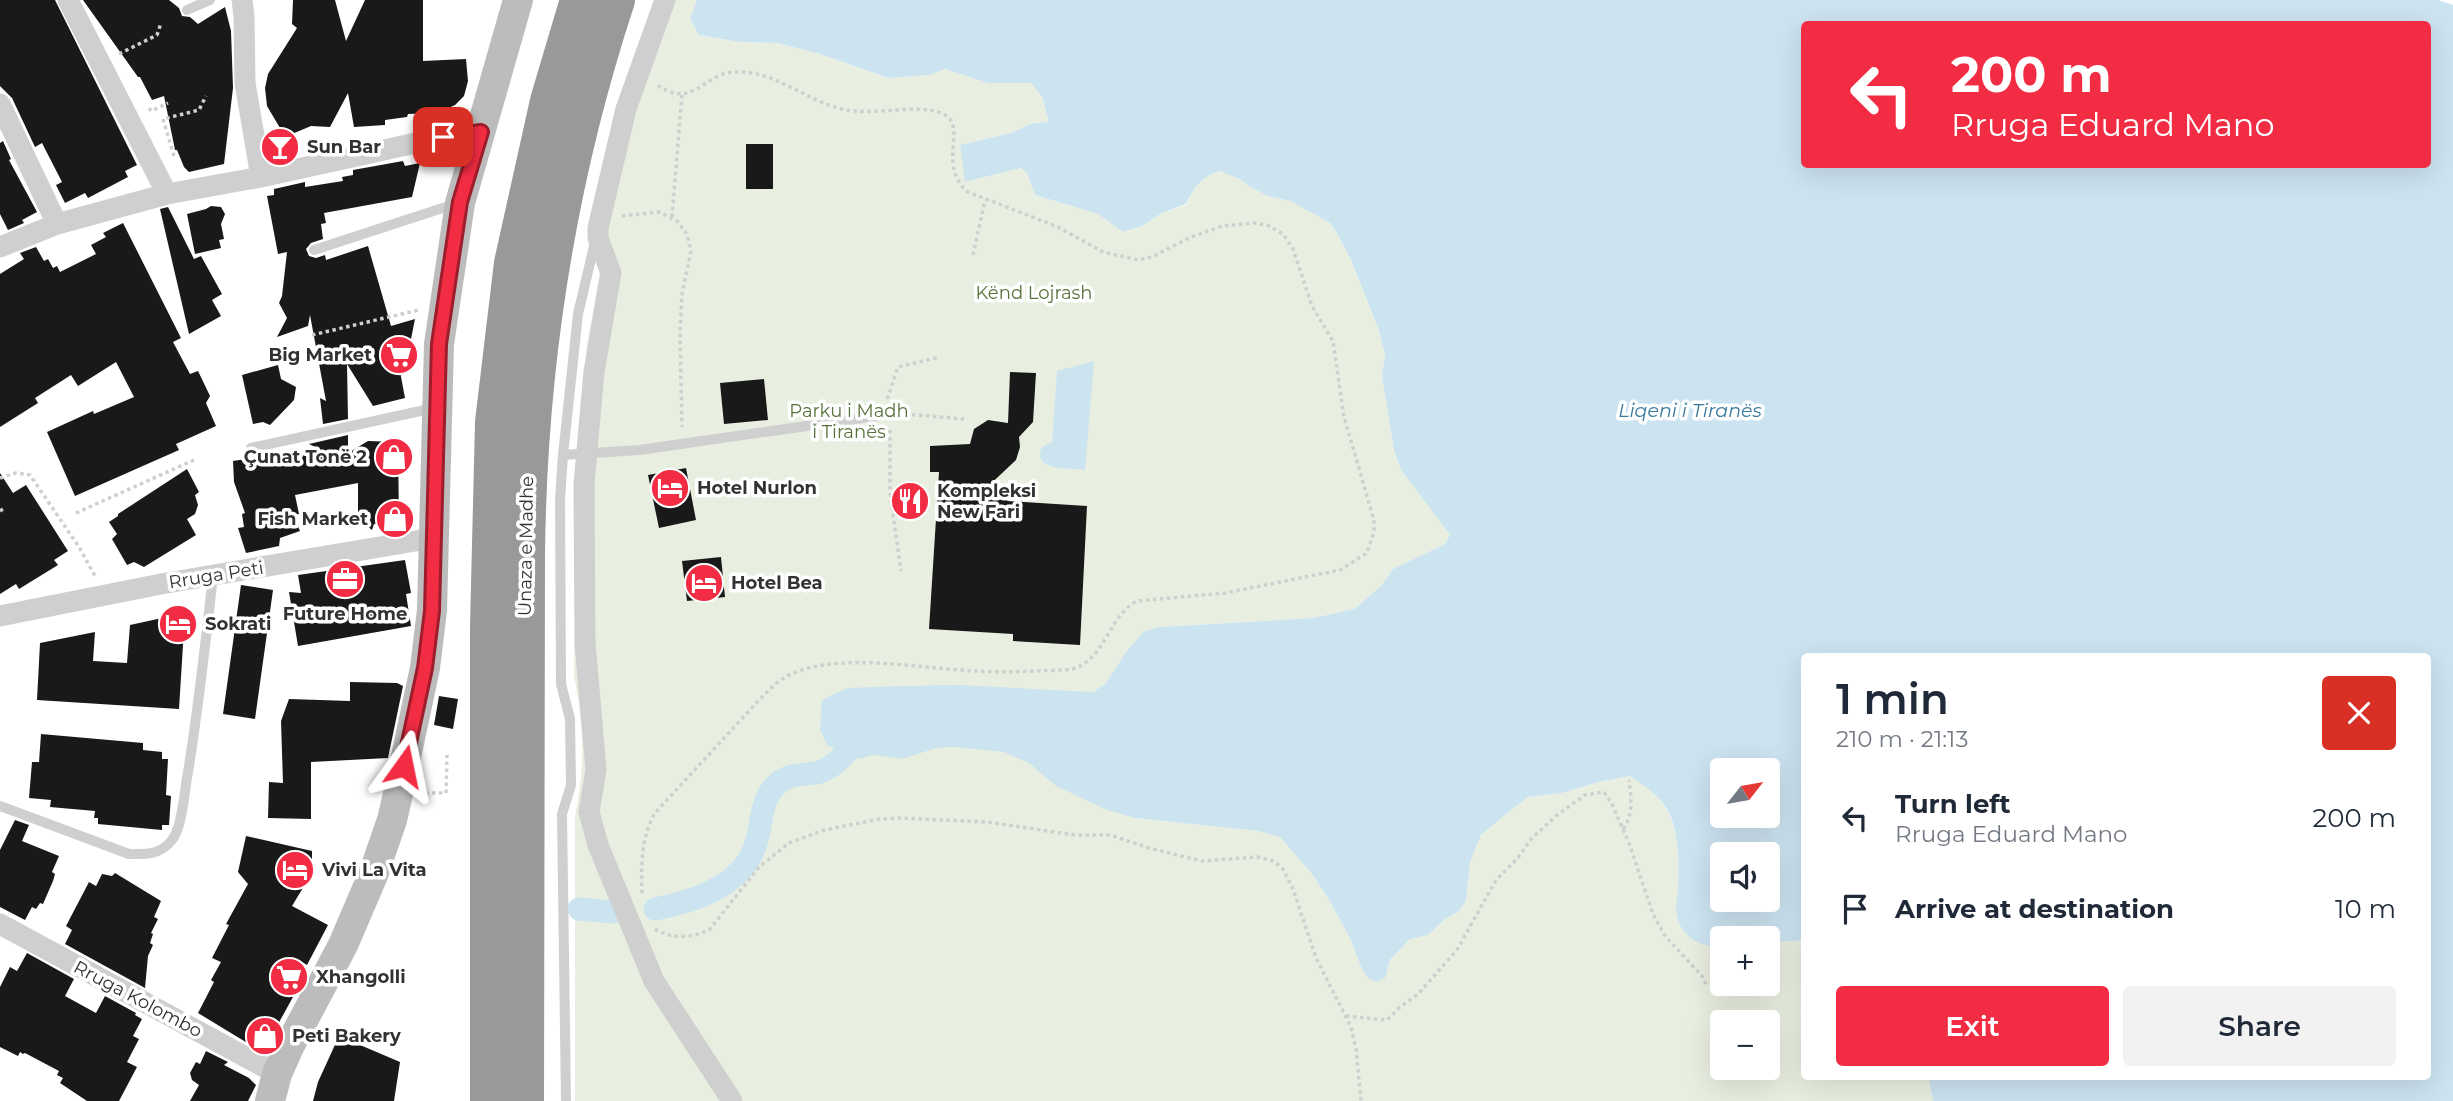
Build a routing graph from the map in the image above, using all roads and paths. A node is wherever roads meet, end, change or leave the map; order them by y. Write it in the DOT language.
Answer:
graph roads {
  1 [pos="68,0"];
  2 [pos="209,0"];
  3 [pos="242,0"];
  4 [pos="518,0"];
  5 [pos="559,0"];
  6 [pos="579,0"];
  7 [pos="616,0"];
  8 [pos="635,0"];
  9 [pos="665,0"];
  10 [pos="187,10"];
  11 [pos="161,23"];
  12 [pos="115,48"];
  13 [pos="640,73"];
  14 [pos="682,94"];
  15 [pos="206,96"];
  16 [pos="145,100"];
  17 [pos="550,101"];
  18 [pos="168,103"];
  19 [pos="0,104"];
  20 [pos="481,132"];
  21 [pos="576,147"];
  22 [pos="176,164"];
  23 [pos="261,177"];
  24 [pos="167,194"];
  25 [pos="985,200"];
  26 [pos="460,202"];
  27 [pos="631,217"];
  28 [pos="672,218"];
  29 [pos="57,224"];
  30 [pos="598,228"];
  31 [pos="0,247"];
  32 [pos="314,250"];
  33 [pos="974,255"];
  34 [pos="407,311"];
  35 [pos="312,335"];
  36 [pos="940,357"];
  37 [pos="437,408"];
  38 [pos="886,414"];
  39 [pos="964,419"];
  40 [pos="684,443"];
  41 [pos="251,448"];
  42 [pos="586,454"];
  43 [pos="563,455"];
  44 [pos="194,460"];
  45 [pos="0,478"];
  46 [pos="76,513"];
  47 [pos="433,538"];
  48 [pos="901,571"];
  49 [pos="213,576"];
  50 [pos="105,596"];
  51 [pos="0,615"];
  52 [pos="447,755"];
  53 [pos="1629,780"];
  54 [pos="398,794"];
  55 [pos="0,806"];
  56 [pos="1623,829"];
  57 [pos="643,902"];
  58 [pos="0,924"];
  59 [pos="651,924"];
  60 [pos="1707,986"];
  61 [pos="1346,1016"];
  62 [pos="274,1087"];
  63 [pos="489,1101"];
  64 [pos="525,1101"];
  65 [pos="566,1101"];
  66 [pos="732,1101"];
  67 [pos="1361,1101"];
  1 -- 24 [label="street"];
  2 -- 10 [label="lane"];
  3 -- 23 [label="street"];
  4 -- 20 [label="street"];
  5 -- 17 [label="highway"];
  6 -- 17 [label="highway, Unaza e Madhe"];
  7 -- 21 [label="highway, Unaza e Madhe"];
  8 -- 21 [label="highway"];
  9 -- 13 [label="street"];
  11 -- 12 [label="path"];
  13 -- 14 [label="path"];
  13 -- 30 [label="street"];
  14 -- 25 [label="path"];
  14 -- 28 [label="path"];
  15 -- 22 [label="path"];
  16 -- 18 [label="path"];
  17 -- 63 [label="highway, Unaza e Madhe"];
  19 -- 29 [label="street"];
  20 -- 23 [label="street"];
  20 -- 26 [label="street"];
  21 -- 64 [label="highway, Unaza e Madhe"];
  23 -- 24 [label="street"];
  24 -- 29 [label="street"];
  25 -- 33 [label="path"];
  25 -- 57 [label="path"];
  26 -- 32 [label="lane"];
  26 -- 37 [label="street"];
  27 -- 28 [label="path"];
  28 -- 40 [label="path"];
  29 -- 31 [label="street"];
  30 -- 42 [label="street"];
  30 -- 43 [label="lane"];
  34 -- 35 [label="path"];
  36 -- 38 [label="path"];
  37 -- 41 [label="lane"];
  37 -- 47 [label="street"];
  38 -- 39 [label="path"];
  38 -- 40 [label="lane"];
  38 -- 48 [label="path"];
  40 -- 42 [label="lane"];
  42 -- 43 [label="lane"];
  42 -- 66 [label="street"];
  43 -- 65 [label="lane"];
  44 -- 46 [label="path"];
  45 -- 50 [label="path"];
  47 -- 49 [label="street, Rruga Peti"];
  47 -- 54 [label="street"];
  49 -- 50 [label="street, Rruga Peti"];
  49 -- 55 [label="lane"];
  50 -- 51 [label="street, Rruga Peti"];
  52 -- 54 [label="path"];
  53 -- 56 [label="path"];
  54 -- 62 [label="street"];
  56 -- 60 [label="path"];
  56 -- 61 [label="path"];
  58 -- 62 [label="street, Rruga Kolombo"];
  59 -- 61 [label="path"];
  61 -- 67 [label="path"];
}
